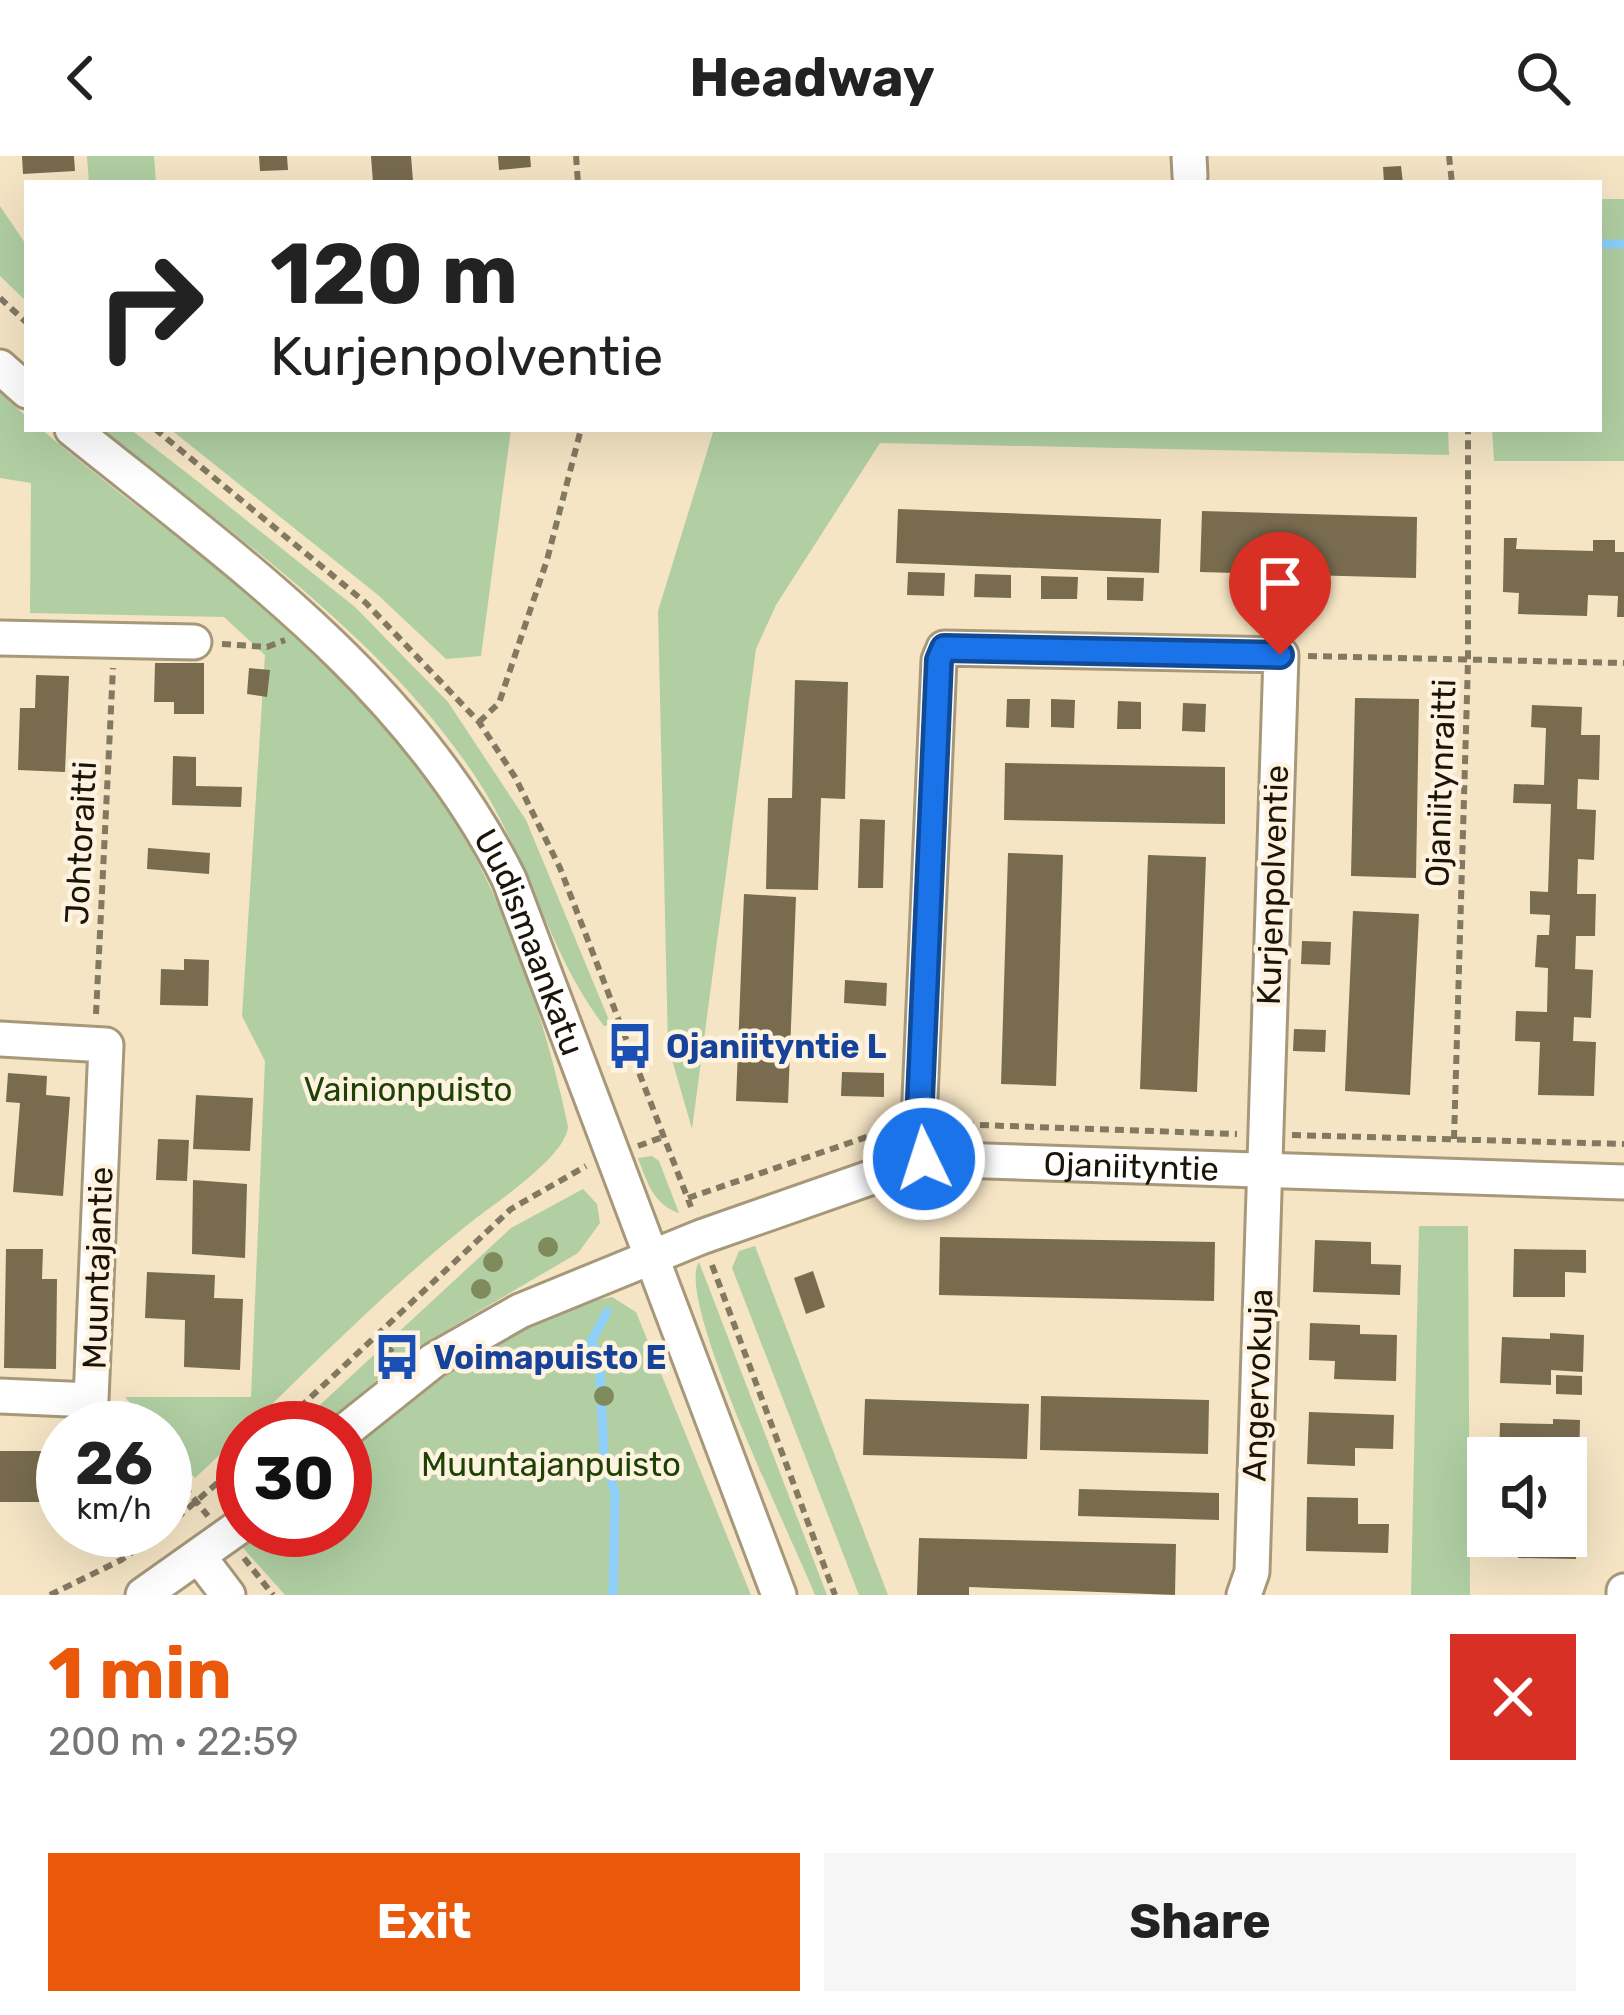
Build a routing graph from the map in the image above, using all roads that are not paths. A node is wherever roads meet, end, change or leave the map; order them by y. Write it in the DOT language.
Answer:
graph roads {
  1 [pos="0,368"];
  2 [pos="24,389"];
  3 [pos="76,432"];
  4 [pos="0,638"];
  5 [pos="194,642"];
  6 [pos="0,1040"];
  7 [pos="924,1159"];
  8 [pos="1262,1173"];
  9 [pos="1624,1182"];
  10 [pos="654,1255"];
  11 [pos="0,1396"];
  12 [pos="372,1410"];
  13 [pos="216,1550"];
  14 [pos="200,1558"];
  15 [pos="143,1595"];
  16 [pos="228,1595"];
  17 [pos="779,1595"];
  18 [pos="1244,1595"];
  1 -- 2 [label="street"];
  3 -- 10 [label="street, Uudismaankatu"];
  4 -- 5 [label="street"];
  6 -- 11 [label="street, Muuntajantie"];
  7 -- 8 [label="street, Ojaniityntie"];
  7 -- 8 [label="street, Kurjenpolventie"];
  7 -- 10 [label="street, Ojaniityntie"];
  8 -- 9 [label="street, Ojaniityntie"];
  8 -- 18 [label="street, Angervokuja"];
  10 -- 12 [label="street, Ojaniityntie"];
  10 -- 17 [label="street, Uudismaankatu"];
  13 -- 14 [label="street"];
  14 -- 15 [label="street"];
  14 -- 16 [label="street"];
}
